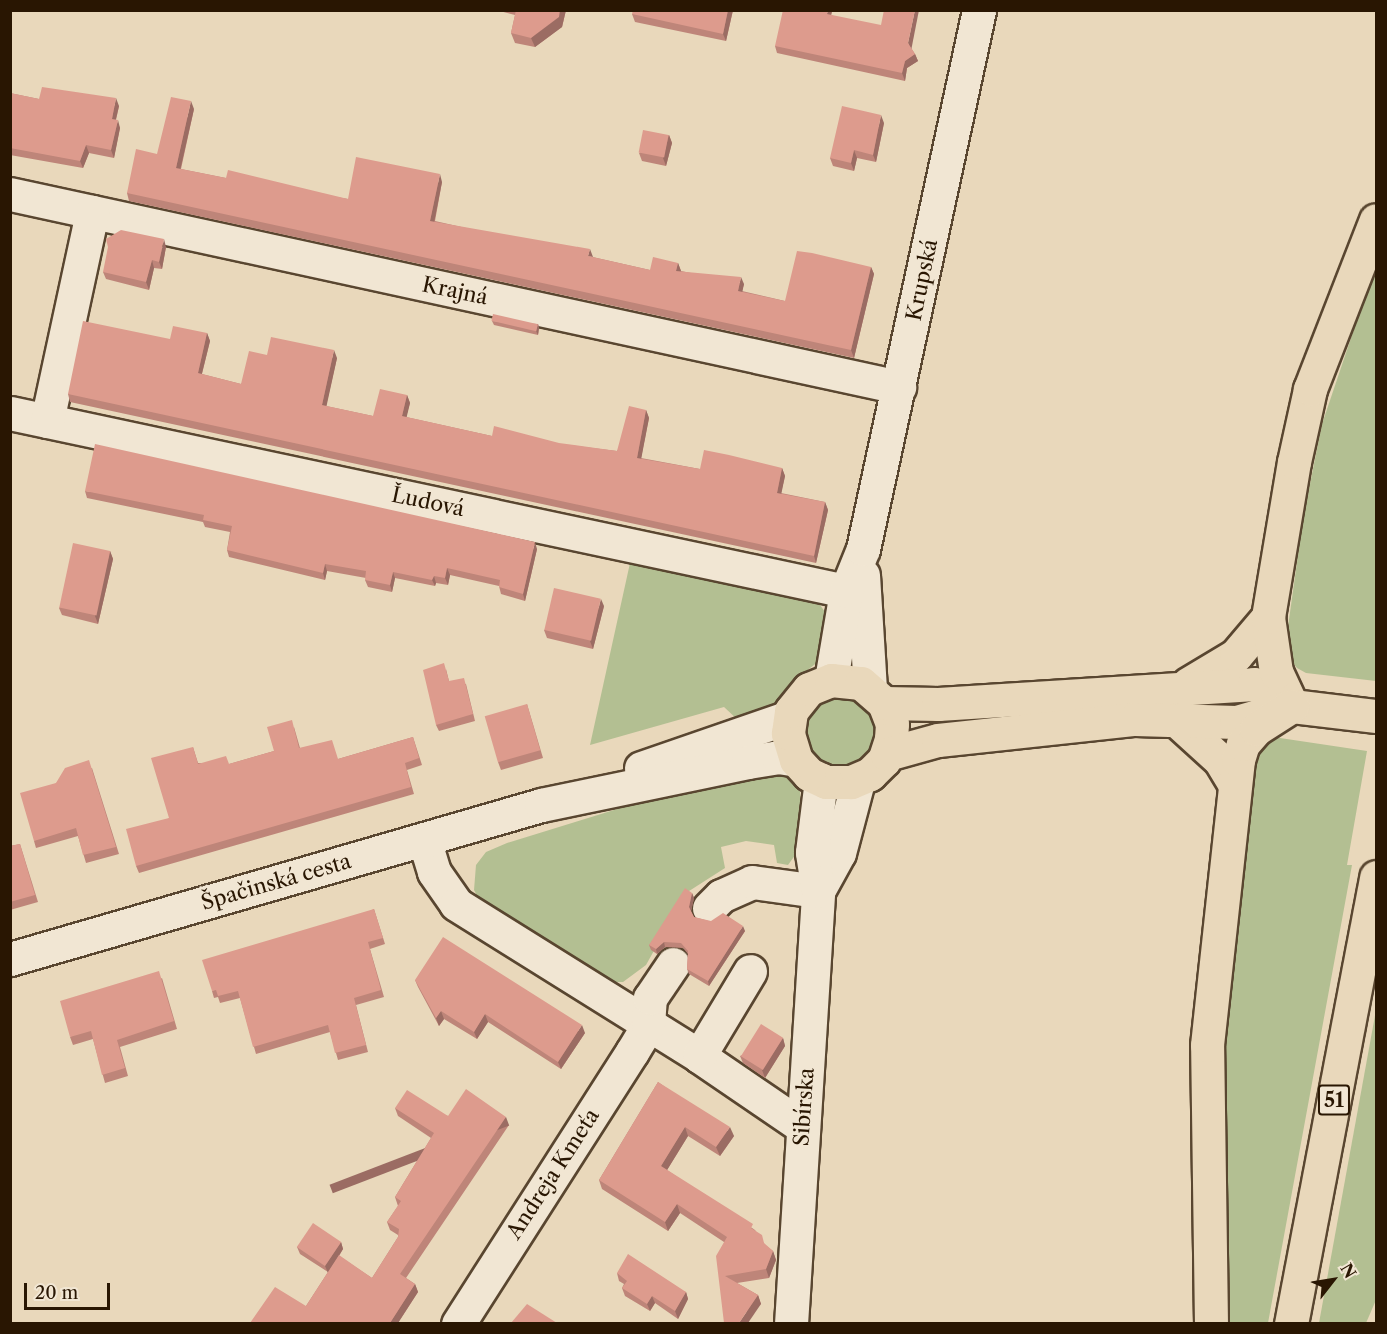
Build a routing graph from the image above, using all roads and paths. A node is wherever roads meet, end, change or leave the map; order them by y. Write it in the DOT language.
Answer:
graph roads {
  1 [pos="979,10"];
  2 [pos="10,194"];
  3 [pos="93,212"];
  4 [pos="1377,220"];
  5 [pos="899,387"];
  6 [pos="10,413"];
  7 [pos="48,421"];
  8 [pos="863,549"];
  9 [pos="846,591"];
  10 [pos="1268,617"];
  11 [pos="831,680"];
  12 [pos="1183,687"];
  13 [pos="877,696"];
  14 [pos="1292,706"];
  15 [pos="1377,716"];
  16 [pos="789,717"];
  17 [pos="1175,719"];
  18 [pos="887,754"];
  19 [pos="796,760"];
  20 [pos="821,780"];
  21 [pos="858,781"];
  22 [pos="1235,785"];
  23 [pos="541,805"];
  24 [pos="424,839"];
  25 [pos="1377,877"];
  26 [pos="818,891"];
  27 [pos="709,908"];
  28 [pos="10,959"];
  29 [pos="673,964"];
  30 [pos="750,971"];
  31 [pos="648,1025"];
  32 [pos="699,1056"];
  33 [pos="803,1127"];
  34 [pos="458,1323"];
  35 [pos="791,1323"];
  36 [pos="1211,1323"];
  37 [pos="1291,1323"];
  1 -- 5 [label="street, Krupská"];
  2 -- 3 [label="street, Krajná"];
  3 -- 5 [label="street, Krajná"];
  3 -- 7 [label="street"];
  4 -- 10 [label="main road"];
  5 -- 8 [label="street, Krupská"];
  6 -- 7 [label="street, Ľudová"];
  7 -- 9 [label="street, Ľudová"];
  8 -- 9 [label="street, Krupská"];
  8 -- 13 [label="street, Krupská"];
  9 -- 11 [label="street, Krupská"];
  10 -- 12 [label="main road"];
  10 -- 14 [label="main road"];
  11 -- 13 [label="main road"];
  11 -- 16 [label="main road"];
  12 -- 13 [label="main road"];
  12 -- 14 [label="main road"];
  13 -- 18 [label="main road"];
  14 -- 15 [label="main road"];
  14 -- 17 [label="main road"];
  14 -- 22 [label="main road"];
  16 -- 19 [label="main road"];
  16 -- 23 [label="street, Špačinská cesta"];
  17 -- 18 [label="main road"];
  17 -- 22 [label="main road"];
  18 -- 21 [label="main road"];
  19 -- 20 [label="main road"];
  19 -- 23 [label="street, Špačinská cesta"];
  20 -- 21 [label="main road"];
  20 -- 26 [label="street, Sibírska"];
  21 -- 26 [label="street, Sibírska"];
  22 -- 36 [label="main road"];
  23 -- 24 [label="street, Špačinská cesta"];
  24 -- 28 [label="street, Špačinská cesta"];
  24 -- 31 [label="street"];
  25 -- 37 [label="main road, 51"];
  26 -- 27 [label="street"];
  26 -- 33 [label="street, Sibírska"];
  29 -- 31 [label="street"];
  30 -- 32 [label="street"];
  31 -- 32 [label="street"];
  31 -- 34 [label="street, Andreja Kmeťa"];
  32 -- 33 [label="street"];
  33 -- 35 [label="street, Sibírska"];
}
